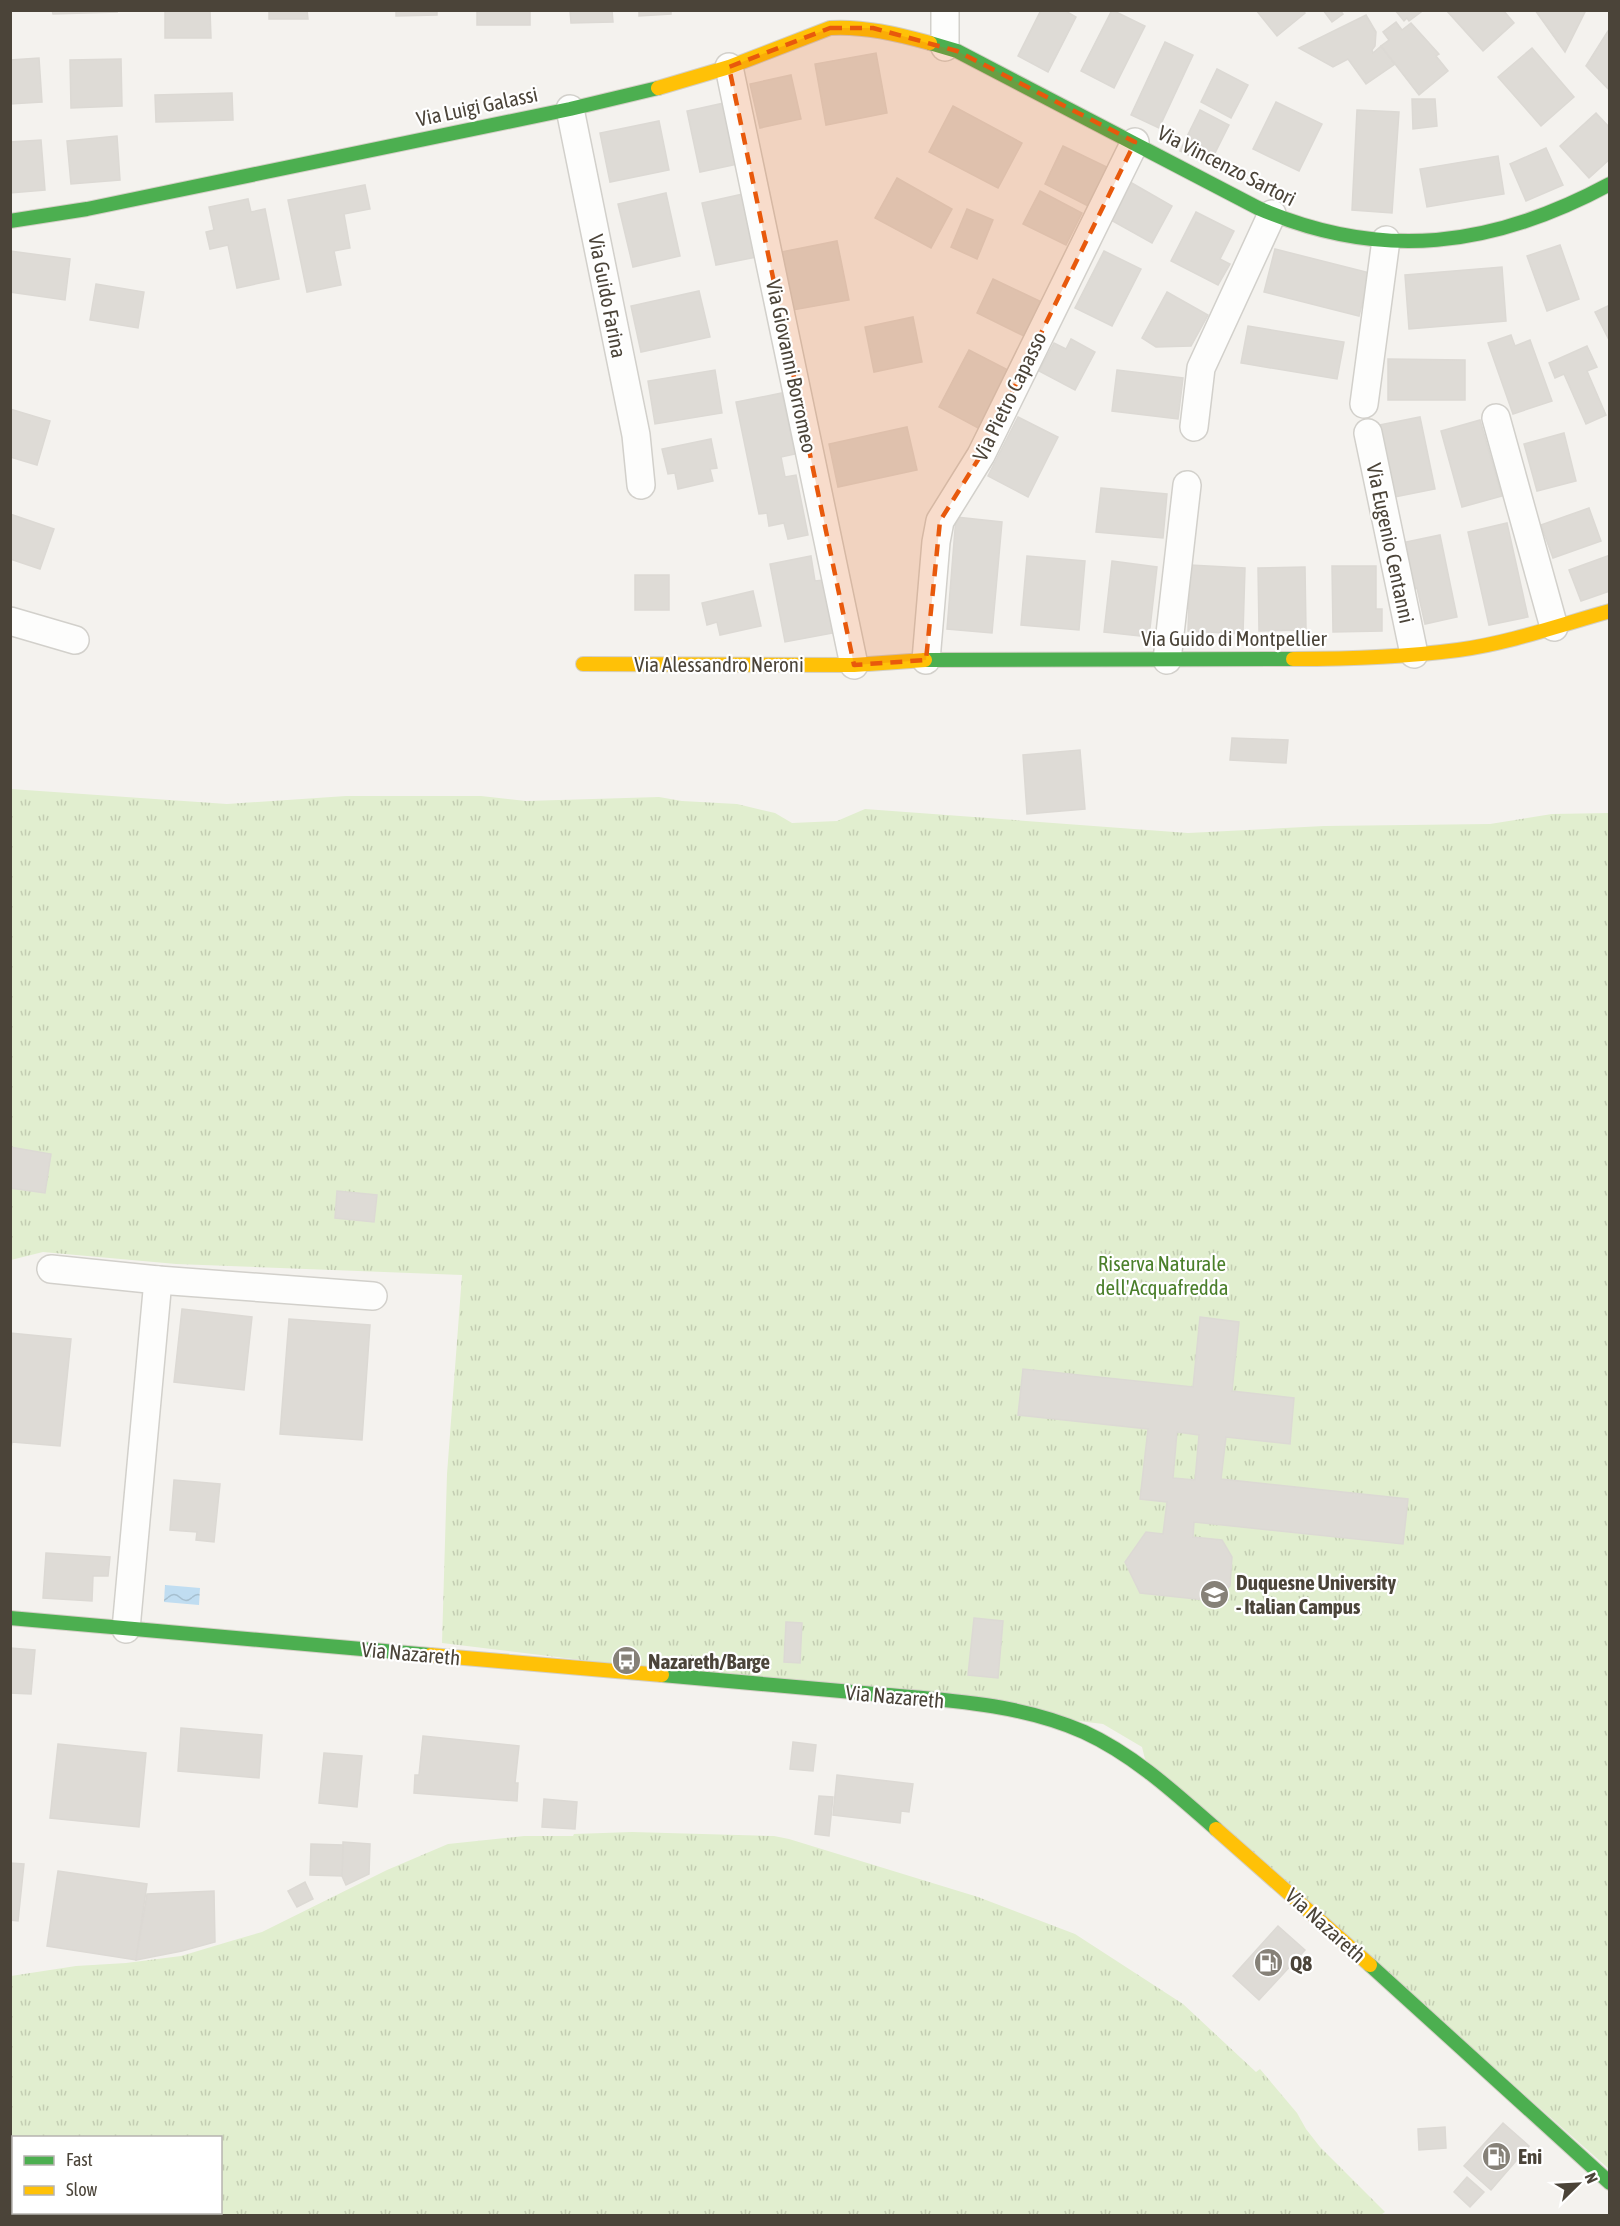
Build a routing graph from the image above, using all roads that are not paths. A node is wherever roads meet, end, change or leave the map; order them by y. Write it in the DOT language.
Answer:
graph roads {
  1 [pos="945,10"];
  2 [pos="945,46"];
  3 [pos="729,67"];
  4 [pos="570,109"];
  5 [pos="1135,142"];
  6 [pos="1610,184"];
  7 [pos="1272,214"];
  8 [pos="10,221"];
  9 [pos="1386,240"];
  10 [pos="1364,404"];
  11 [pos="1496,418"];
  12 [pos="1194,427"];
  13 [pos="1368,433"];
  14 [pos="641,485"];
  15 [pos="1187,485"];
  16 [pos="1610,611"];
  17 [pos="10,621"];
  18 [pos="1554,627"];
  19 [pos="75,640"];
  20 [pos="1414,654"];
  21 [pos="926,660"];
  22 [pos="1167,660"];
  23 [pos="583,664"];
  24 [pos="854,665"];
  25 [pos="51,1269"];
  26 [pos="158,1280"];
  27 [pos="372,1296"];
  28 [pos="10,1618"];
  29 [pos="126,1629"];
  30 [pos="1610,2183"];
  1 -- 2 [label="street"];
  2 -- 3 [label="street, Via Luigi Galassi"];
  2 -- 5 [label="street, Via Vincenzo Sartori"];
  3 -- 4 [label="street, Via Luigi Galassi"];
  3 -- 24 [label="street, Via Giovanni Borromeo"];
  4 -- 8 [label="street, Via Luigi Galassi"];
  4 -- 14 [label="street, Via Guido Farina"];
  5 -- 7 [label="street, Via Vincenzo Sartori"];
  5 -- 21 [label="street, Via Pietro Capasso"];
  6 -- 9 [label="street, Via Vincenzo Sartori"];
  7 -- 9 [label="street, Via Vincenzo Sartori"];
  7 -- 12 [label="street"];
  9 -- 10 [label="street"];
  11 -- 18 [label="street"];
  13 -- 20 [label="street, Via Eugenio Centanni"];
  15 -- 22 [label="street"];
  16 -- 18 [label="street, Via Guido di Montpellier"];
  17 -- 19 [label="street"];
  18 -- 20 [label="street, Via Guido di Montpellier"];
  20 -- 22 [label="street, Via Guido di Montpellier"];
  21 -- 22 [label="street, Via Guido di Montpellier"];
  21 -- 24 [label="street, Via Guido di Montpellier"];
  23 -- 24 [label="street, Via Alessandro Neroni"];
  25 -- 26 [label="street"];
  26 -- 27 [label="street"];
  26 -- 29 [label="street"];
  28 -- 29 [label="street, Via Nazareth"];
  29 -- 30 [label="street, Via Nazareth"];
}
